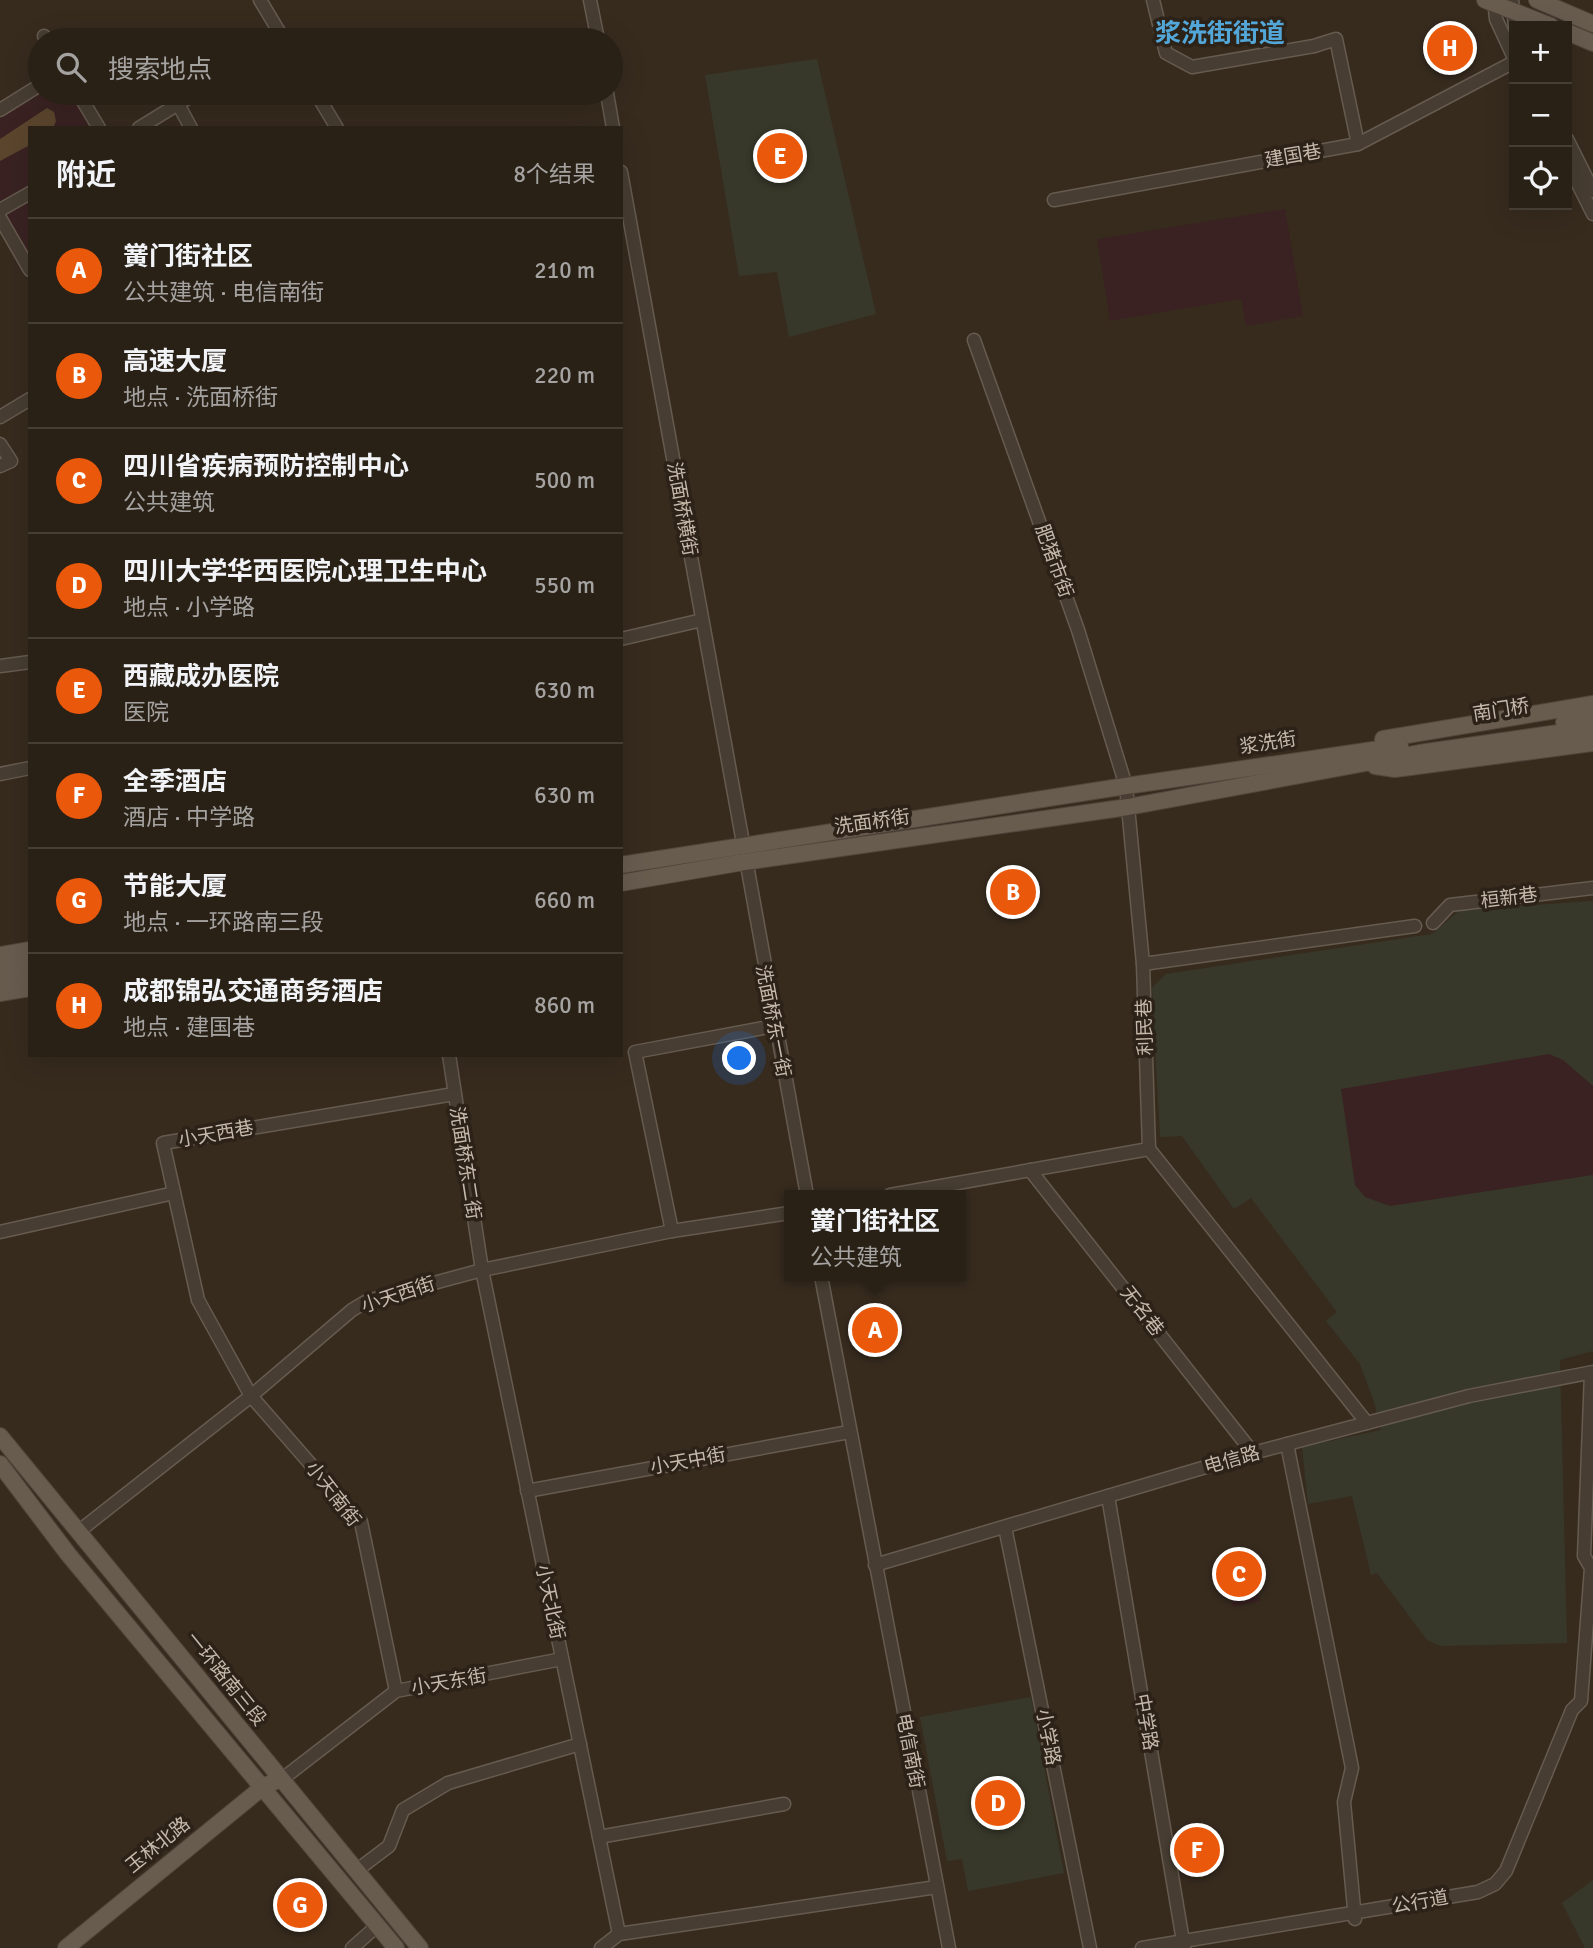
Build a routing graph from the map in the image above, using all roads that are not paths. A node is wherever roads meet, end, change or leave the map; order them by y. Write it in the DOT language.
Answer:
graph roads {
  1 [pos="260,0"];
  2 [pos="590,0"];
  3 [pos="1153,0"];
  4 [pos="1537,0"];
  5 [pos="1491,1"];
  6 [pos="1513,12"];
  7 [pos="1537,21"];
  8 [pos="1593,24"];
  9 [pos="276,28"];
  10 [pos="595,28"];
  11 [pos="1572,34"];
  12 [pos="1593,43"];
  13 [pos="1509,49"];
  14 [pos="1509,63"];
  15 [pos="28,92"];
  16 [pos="85,105"];
  17 [pos="176,105"];
  18 [pos="179,105"];
  19 [pos="323,105"];
  20 [pos="609,105"];
  21 [pos="0,110"];
  22 [pos="98,126"];
  23 [pos="142,126"];
  24 [pos="190,126"];
  25 [pos="336,126"];
  26 [pos="613,126"];
  27 [pos="1358,144"];
  28 [pos="1571,147"];
  29 [pos="1572,172"];
  30 [pos="623,183"];
  31 [pos="1593,191"];
  32 [pos="28,194"];
  33 [pos="1054,200"];
  34 [pos="0,210"];
  35 [pos="1593,214"];
  36 [pos="0,218"];
  37 [pos="28,267"];
  38 [pos="974,340"];
  39 [pos="28,400"];
  40 [pos="0,417"];
  41 [pos="0,444"];
  42 [pos="0,466"];
  43 [pos="702,620"];
  44 [pos="623,639"];
  45 [pos="28,662"];
  46 [pos="0,666"];
  47 [pos="1593,705"];
  48 [pos="1593,717"];
  49 [pos="1593,729"];
  50 [pos="1593,743"];
  51 [pos="1418,749"];
  52 [pos="1352,758"];
  53 [pos="28,768"];
  54 [pos="0,774"];
  55 [pos="1125,786"];
  56 [pos="1128,807"];
  57 [pos="744,854"];
  58 [pos="623,865"];
  59 [pos="623,883"];
  60 [pos="1593,888"];
  61 [pos="1433,923"];
  62 [pos="1415,926"];
  63 [pos="28,950"];
  64 [pos="0,955"];
  65 [pos="28,962"];
  66 [pos="1143,964"];
  67 [pos="0,967"];
  68 [pos="28,973"];
  69 [pos="0,978"];
  70 [pos="28,988"];
  71 [pos="0,993"];
  72 [pos="774,1026"];
  73 [pos="449,1057"];
  74 [pos="454,1094"];
  75 [pos="1149,1149"];
  76 [pos="1030,1170"];
  77 [pos="806,1190"];
  78 [pos="918,1190"];
  79 [pos="174,1193"];
  80 [pos="784,1214"];
  81 [pos="672,1231"];
  82 [pos="0,1232"];
  83 [pos="482,1270"];
  84 [pos="822,1281"];
  85 [pos="1592,1372"];
  86 [pos="251,1396"];
  87 [pos="1367,1423"];
  88 [pos="849,1432"];
  89 [pos="0,1436"];
  90 [pos="1287,1444"];
  91 [pos="1253,1453"];
  92 [pos="0,1464"];
  93 [pos="527,1491"];
  94 [pos="1108,1496"];
  95 [pos="1005,1527"];
  96 [pos="78,1532"];
  97 [pos="874,1565"];
  98 [pos="562,1659"];
  99 [pos="396,1691"];
  100 [pos="580,1744"];
  101 [pos="281,1780"];
  102 [pos="264,1786"];
  103 [pos="784,1804"];
  104 [pos="599,1837"];
  105 [pos="360,1876"];
  106 [pos="937,1887"];
  107 [pos="350,1891"];
  108 [pos="1355,1917"];
  109 [pos="378,1925"];
  110 [pos="619,1934"];
  111 [pos="1181,1945"];
  112 [pos="66,1948"];
  113 [pos="352,1948"];
  114 [pos="396,1948"];
  115 [pos="420,1948"];
  116 [pos="601,1948"];
  117 [pos="949,1948"];
  118 [pos="1090,1948"];
  119 [pos="1142,1948"];
  1 -- 9 [label="street"];
  2 -- 10 [label="street"];
  3 -- 27 [label="street"];
  4 -- 8 [label="main road"];
  5 -- 6 [label="main road"];
  5 -- 13 [label="street"];
  6 -- 7 [label="main road"];
  11 -- 12 [label="main road"];
  14 -- 27 [label="street, 建国巷"];
  15 -- 21 [label="street"];
  16 -- 22 [label="street"];
  17 -- 23 [label="street"];
  18 -- 24 [label="street"];
  19 -- 25 [label="street"];
  20 -- 26 [label="street"];
  27 -- 33 [label="street, 建国巷"];
  28 -- 31 [label="street"];
  29 -- 35 [label="street"];
  30 -- 43 [label="street, 洗面桥横街"];
  32 -- 34 [label="street"];
  36 -- 37 [label="street"];
  38 -- 55 [label="street, 肥猪市街"];
  39 -- 40 [label="street"];
  41 -- 42 [label="street"];
  43 -- 44 [label="street"];
  43 -- 57 [label="street, 洗面桥横街"];
  45 -- 46 [label="street"];
  47 -- 52 [label="main road"];
  48 -- 51 [label="main road, 南门桥"];
  49 -- 51 [label="main road, 南门桥"];
  50 -- 52 [label="main road, 浆洗街"];
  51 -- 52 [label="main road, 浆洗街"];
  52 -- 55 [label="main road, 浆洗街"];
  52 -- 56 [label="main road, 浆洗街"];
  53 -- 54 [label="street"];
  55 -- 56 [label="street, 利民巷"];
  55 -- 57 [label="main road, 洗面桥街"];
  56 -- 57 [label="main road, 洗面桥街"];
  56 -- 66 [label="street, 利民巷"];
  57 -- 58 [label="main road, 洗面桥街"];
  57 -- 59 [label="main road, 洗面桥街"];
  57 -- 72 [label="street, 洗面桥东一街"];
  60 -- 61 [label="street, 桓新巷"];
  62 -- 66 [label="street"];
  63 -- 64 [label="main road"];
  65 -- 67 [label="main road"];
  66 -- 75 [label="street, 利民巷"];
  68 -- 69 [label="main road"];
  70 -- 71 [label="main road"];
  72 -- 77 [label="street, 洗面桥东一街"];
  72 -- 81 [label="street"];
  73 -- 74 [label="street, 洗面桥东二街"];
  74 -- 79 [label="street, 小天西巷"];
  74 -- 83 [label="street, 洗面桥东二街"];
  75 -- 76 [label="street"];
  75 -- 87 [label="street"];
  76 -- 78 [label="street"];
  76 -- 91 [label="street, 无名巷"];
  79 -- 82 [label="street"];
  79 -- 86 [label="street, 小天西巷"];
  80 -- 81 [label="street, 小天西街"];
  81 -- 83 [label="street, 小天西街"];
  83 -- 86 [label="street, 小天西街"];
  83 -- 93 [label="street, 小天北街"];
  84 -- 88 [label="street, 电信南街"];
  85 -- 87 [label="street, 电信路"];
  85 -- 108 [label="street, 公行道"];
  86 -- 96 [label="street, 小天西街"];
  86 -- 99 [label="street, 小天南街"];
  87 -- 90 [label="street, 电信路"];
  88 -- 93 [label="street, 小天中街"];
  88 -- 97 [label="street, 电信南街"];
  89 -- 96 [label="main road, 一环路南三段"];
  90 -- 91 [label="street, 电信路"];
  90 -- 108 [label="street"];
  91 -- 94 [label="street, 电信路"];
  92 -- 102 [label="main road, 一环路南三段"];
  93 -- 98 [label="street, 小天北街"];
  94 -- 95 [label="street, 电信路"];
  94 -- 111 [label="street, 中学路"];
  95 -- 97 [label="street, 电信路"];
  95 -- 118 [label="street, 小学路"];
  96 -- 101 [label="main road, 一环路南三段"];
  97 -- 106 [label="street, 电信南街"];
  98 -- 99 [label="street, 小天东街"];
  98 -- 100 [label="street, 小天北街"];
  99 -- 101 [label="street, 小天东街"];
  100 -- 104 [label="street, 小天北街"];
  100 -- 105 [label="street"];
  101 -- 102 [label="main road, 玉林北路"];
  101 -- 105 [label="main road, 一环路南三段"];
  102 -- 107 [label="main road, 一环路南三段"];
  102 -- 112 [label="main road, 玉林北路"];
  103 -- 104 [label="street"];
  104 -- 110 [label="street, 小天北街"];
  105 -- 107 [label="main road"];
  105 -- 115 [label="main road, 一环路南三段"];
  106 -- 110 [label="street"];
  106 -- 117 [label="street, 电信南街"];
  107 -- 109 [label="main road, 一环路南三段"];
  108 -- 111 [label="street, 公行道"];
  109 -- 113 [label="street"];
  109 -- 114 [label="main road, 一环路南三段"];
  110 -- 116 [label="street"];
  111 -- 119 [label="street, 公行道"];
}
